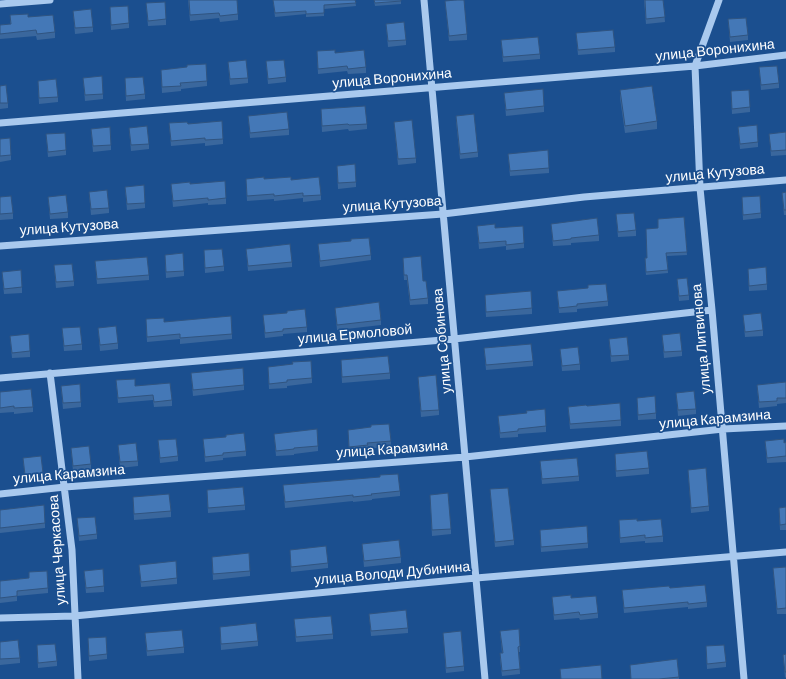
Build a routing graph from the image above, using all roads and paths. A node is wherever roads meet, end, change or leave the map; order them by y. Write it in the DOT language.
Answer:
graph roads {
  1 [pos="50,0"];
  2 [pos="424,0"];
  3 [pos="719,0"];
  4 [pos="0,4"];
  5 [pos="786,55"];
  6 [pos="695,66"];
  7 [pos="432,88"];
  8 [pos="0,123"];
  9 [pos="786,180"];
  10 [pos="700,188"];
  11 [pos="443,214"];
  12 [pos="0,246"];
  13 [pos="712,310"];
  14 [pos="454,339"];
  15 [pos="50,372"];
  16 [pos="0,378"];
  17 [pos="786,426"];
  18 [pos="723,429"];
  19 [pos="465,457"];
  20 [pos="65,487"];
  21 [pos="0,494"];
  22 [pos="786,552"];
  23 [pos="732,556"];
  24 [pos="476,578"];
  25 [pos="74,616"];
  26 [pos="0,618"];
  27 [pos="78,679"];
  28 [pos="485,679"];
  29 [pos="744,679"];
  1 -- 4 [label="street"];
  2 -- 7 [label="street, улица Собинова"];
  3 -- 6 [label="street, улица Литвинова"];
  5 -- 6 [label="street, улица Воронихина"];
  6 -- 7 [label="street, улица Воронихина"];
  6 -- 10 [label="street, улица Литвинова"];
  7 -- 8 [label="street, улица Воронихина"];
  7 -- 11 [label="street, улица Собинова"];
  9 -- 10 [label="street, улица Кутузова"];
  10 -- 11 [label="street, улица Кутузова"];
  10 -- 13 [label="street, улица Литвинова"];
  11 -- 12 [label="street, улица Кутузова"];
  11 -- 14 [label="street, улица Собинова"];
  13 -- 14 [label="street, улица Ермоловой"];
  13 -- 18 [label="street, улица Литвинова"];
  14 -- 15 [label="street, улица Ермоловой"];
  14 -- 19 [label="street, улица Собинова"];
  15 -- 16 [label="street, улица Ермоловой"];
  15 -- 20 [label="street, улица Черкасова"];
  17 -- 18 [label="street, улица Карамзина"];
  18 -- 19 [label="street, улица Карамзина"];
  18 -- 23 [label="street, улица Литвинова"];
  19 -- 20 [label="street, улица Карамзина"];
  19 -- 24 [label="street, улица Собинова"];
  20 -- 21 [label="street, улица Карамзина"];
  20 -- 25 [label="street, улица Черкасова"];
  22 -- 23 [label="street, улица Володи Дубинина"];
  23 -- 24 [label="street, улица Володи Дубинина"];
  23 -- 29 [label="street, улица Литвинова"];
  24 -- 25 [label="street, улица Володи Дубинина"];
  24 -- 28 [label="street, улица Собинова"];
  25 -- 26 [label="street, улица Володи Дубинина"];
  25 -- 27 [label="street, улица Черкасова"];
}
